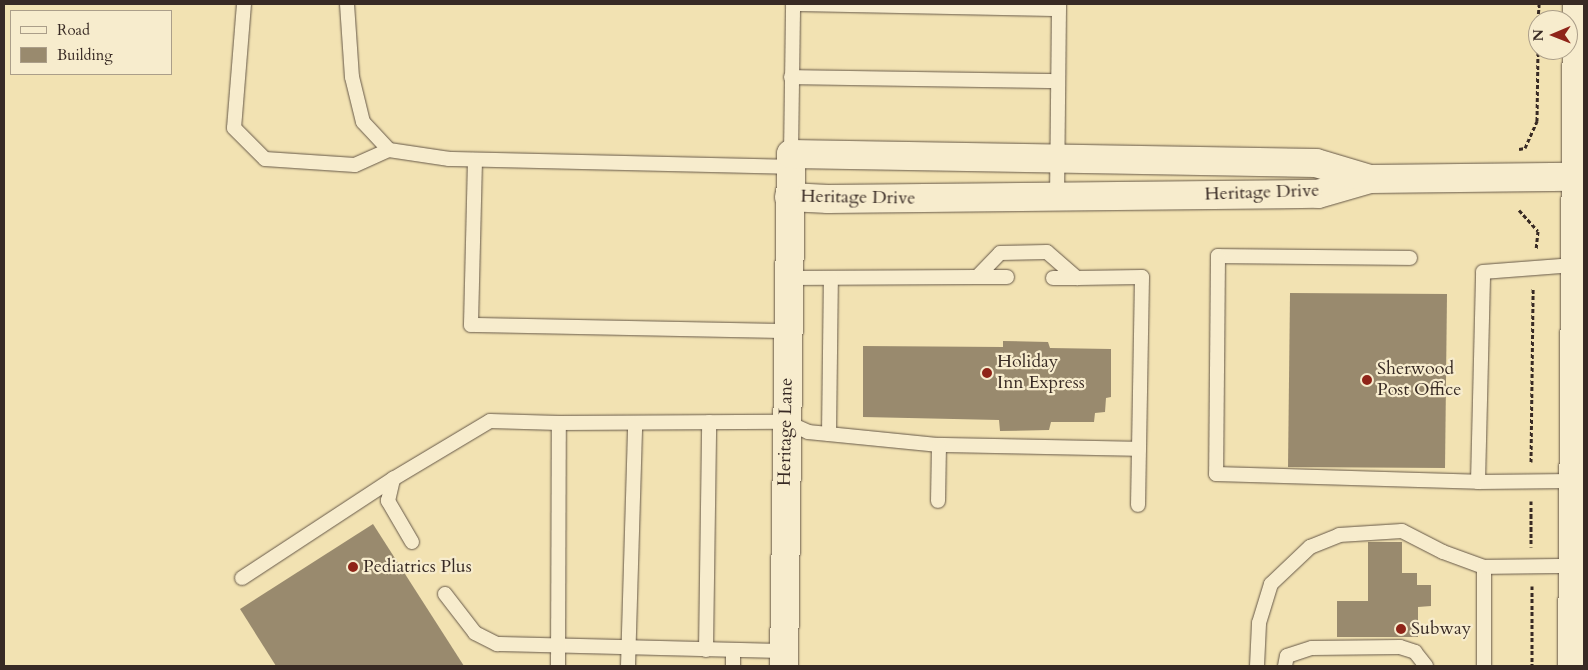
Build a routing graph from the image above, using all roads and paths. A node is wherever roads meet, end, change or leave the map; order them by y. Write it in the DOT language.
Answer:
graph roads {
  1 [pos="244,4"];
  2 [pos="347,4"];
  3 [pos="793,4"];
  4 [pos="1577,4"];
  5 [pos="1059,7"];
  6 [pos="1580,39"];
  7 [pos="1538,60"];
  8 [pos="791,77"];
  9 [pos="1057,81"];
  10 [pos="388,150"];
  11 [pos="1516,150"];
  12 [pos="475,160"];
  13 [pos="790,160"];
  14 [pos="1058,160"];
  15 [pos="1574,177"];
  16 [pos="1370,179"];
  17 [pos="789,197"];
  18 [pos="1057,198"];
  19 [pos="1519,210"];
  20 [pos="1410,258"];
  21 [pos="1574,265"];
  22 [pos="1534,268"];
  23 [pos="977,277"];
  24 [pos="1007,277"];
  25 [pos="788,278"];
  26 [pos="831,278"];
  27 [pos="1053,278"];
  28 [pos="1077,278"];
  29 [pos="787,331"];
  30 [pos="1578,414"];
  31 [pos="709,422"];
  32 [pos="786,422"];
  33 [pos="559,423"];
  34 [pos="635,423"];
  35 [pos="829,434"];
  36 [pos="939,445"];
  37 [pos="1139,449"];
  38 [pos="393,480"];
  39 [pos="1572,481"];
  40 [pos="1478,482"];
  41 [pos="1531,484"];
  42 [pos="938,501"];
  43 [pos="1138,505"];
  44 [pos="1578,539"];
  45 [pos="412,542"];
  46 [pos="1531,566"];
  47 [pos="1572,566"];
  48 [pos="1484,567"];
  49 [pos="242,578"];
  50 [pos="445,594"];
  51 [pos="559,647"];
  52 [pos="628,649"];
  53 [pos="706,650"];
  54 [pos="733,651"];
  55 [pos="784,659"];
  56 [pos="558,666"];
  57 [pos="628,666"];
  58 [pos="733,666"];
  59 [pos="1257,666"];
  60 [pos="1285,666"];
  61 [pos="1426,666"];
  62 [pos="1484,666"];
  63 [pos="1532,666"];
  64 [pos="1572,666"];
  1 -- 10 [label="lane"];
  2 -- 10 [label="lane"];
  3 -- 5 [label="lane"];
  3 -- 8 [label="lane"];
  4 -- 6 [label="street"];
  5 -- 9 [label="lane"];
  6 -- 15 [label="street"];
  7 -- 11 [label="path"];
  8 -- 9 [label="lane"];
  8 -- 13 [label="lane"];
  9 -- 14 [label="lane"];
  10 -- 12 [label="lane"];
  12 -- 13 [label="lane"];
  12 -- 29 [label="lane"];
  13 -- 14 [label="street, Heritage Drive"];
  13 -- 17 [label="street, Heritage Drive"];
  14 -- 16 [label="street, Heritage Drive"];
  14 -- 18 [label="lane"];
  15 -- 16 [label="street, Heritage Drive"];
  15 -- 21 [label="street"];
  16 -- 18 [label="street, Heritage Drive"];
  17 -- 18 [label="street, Heritage Drive"];
  17 -- 25 [label="street, Heritage Lane"];
  19 -- 22 [label="path"];
  20 -- 40 [label="lane"];
  21 -- 22 [label="lane"];
  21 -- 30 [label="street"];
  22 -- 40 [label="lane"];
  22 -- 41 [label="path"];
  23 -- 24 [label="lane"];
  23 -- 26 [label="lane"];
  23 -- 28 [label="lane"];
  25 -- 26 [label="lane"];
  25 -- 29 [label="street, Heritage Lane"];
  26 -- 35 [label="lane"];
  27 -- 28 [label="lane"];
  28 -- 37 [label="lane"];
  29 -- 32 [label="street, Heritage Lane"];
  30 -- 39 [label="street"];
  31 -- 32 [label="lane"];
  31 -- 34 [label="lane"];
  31 -- 53 [label="lane"];
  32 -- 35 [label="lane"];
  32 -- 55 [label="street, Heritage Lane"];
  33 -- 34 [label="lane"];
  33 -- 38 [label="lane"];
  33 -- 51 [label="lane"];
  34 -- 52 [label="lane"];
  35 -- 36 [label="lane"];
  36 -- 37 [label="lane"];
  36 -- 42 [label="lane"];
  37 -- 43 [label="lane"];
  38 -- 45 [label="lane"];
  38 -- 49 [label="lane"];
  39 -- 41 [label="lane"];
  39 -- 44 [label="street"];
  40 -- 41 [label="lane"];
  41 -- 46 [label="path"];
  44 -- 47 [label="street"];
  46 -- 47 [label="lane"];
  46 -- 48 [label="lane"];
  46 -- 63 [label="path"];
  47 -- 64 [label="street"];
  48 -- 59 [label="lane"];
  48 -- 62 [label="lane"];
  50 -- 51 [label="lane"];
  51 -- 52 [label="lane"];
  51 -- 56 [label="lane"];
  52 -- 53 [label="lane"];
  52 -- 57 [label="lane"];
  53 -- 54 [label="lane"];
  54 -- 55 [label="lane"];
  54 -- 58 [label="lane"];
  60 -- 61 [label="lane"];
}
